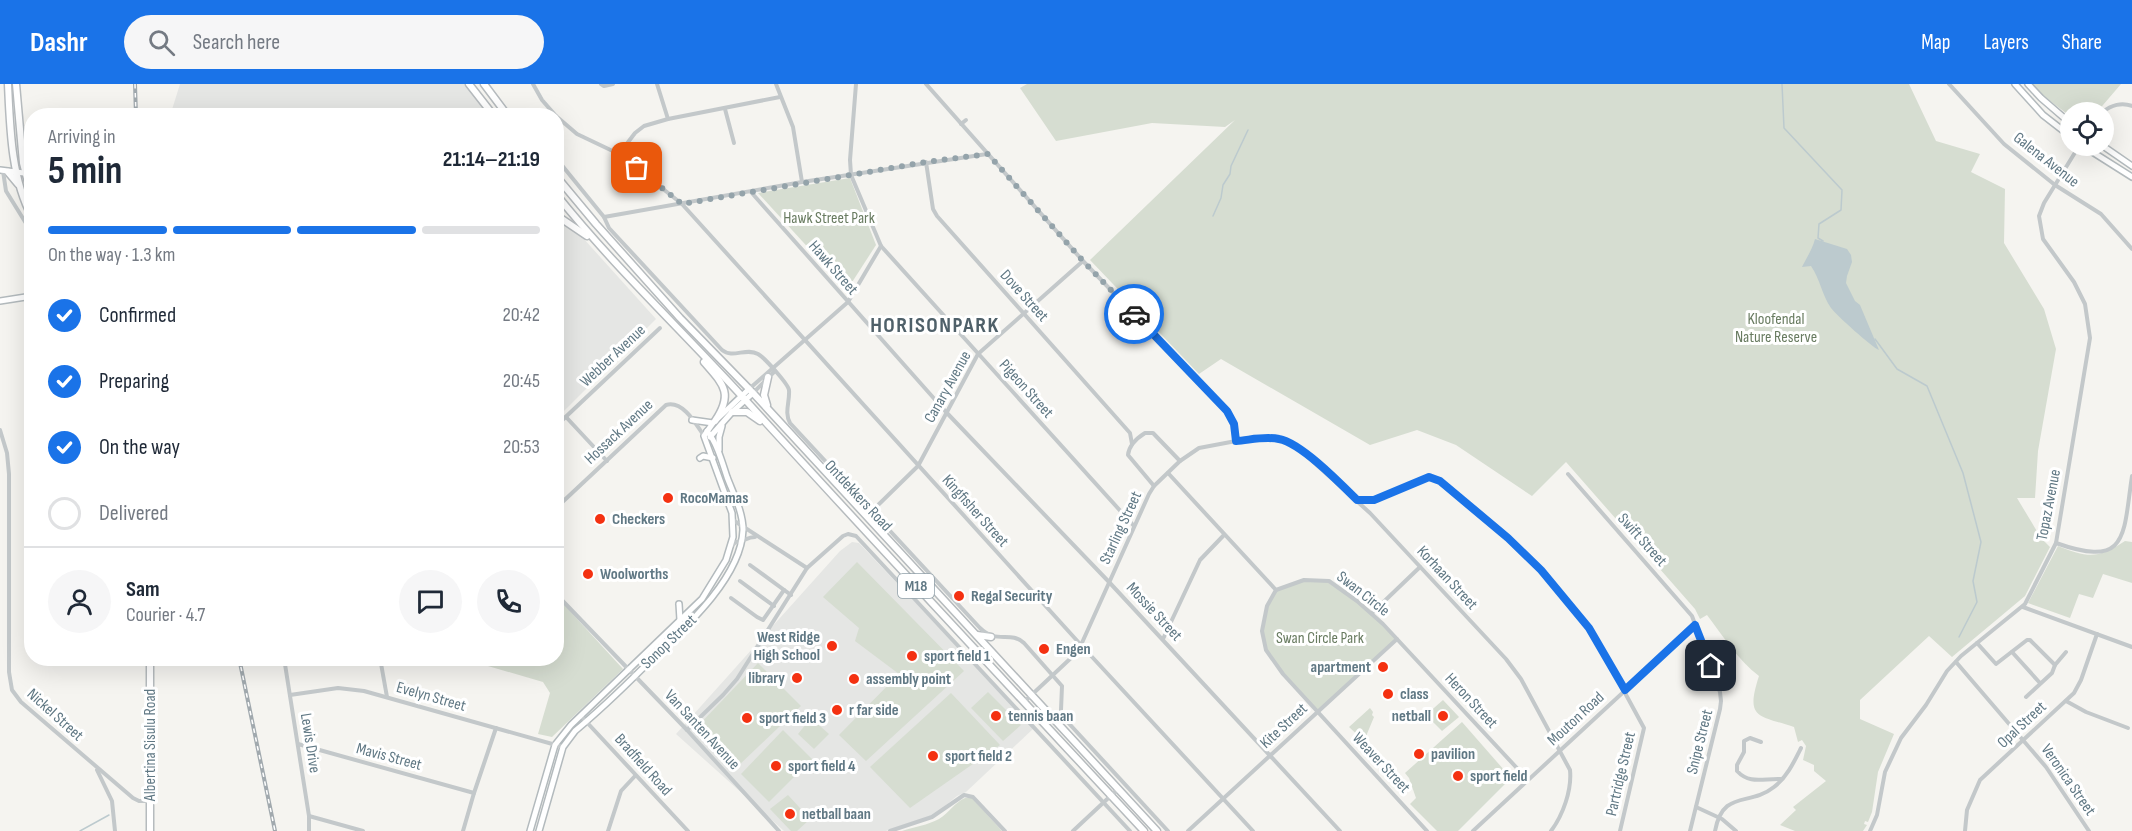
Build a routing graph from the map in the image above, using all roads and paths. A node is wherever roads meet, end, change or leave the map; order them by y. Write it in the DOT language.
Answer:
graph roads {
  1 [pos="8,84"];
  2 [pos="16,84"];
  3 [pos="469,84"];
  4 [pos="484,84"];
  5 [pos="533,84"];
  6 [pos="601,84"];
  7 [pos="613,84"];
  8 [pos="657,84"];
  9 [pos="776,84"];
  10 [pos="856,84"];
  11 [pos="926,84"];
  12 [pos="1949,84"];
  13 [pos="2014,84"];
  14 [pos="2028,84"];
  15 [pos="780,97"];
  16 [pos="2114,106"];
  17 [pos="2132,106"];
  18 [pos="488,108"];
  19 [pos="503,108"];
  20 [pos="549,108"];
  21 [pos="725,109"];
  22 [pos="2060,114"];
  23 [pos="668,119"];
  24 [pos="966,120"];
  25 [pos="564,123"];
  26 [pos="961,124"];
  27 [pos="2060,128"];
  28 [pos="734,143"];
  29 [pos="980,144"];
  30 [pos="619,154"];
  31 [pos="988,154"];
  32 [pos="2114,154"];
  33 [pos="973,156"];
  34 [pos="2074,156"];
  35 [pos="2097,156"];
  36 [pos="926,162"];
  37 [pos="2132,166"];
  38 [pos="564,168"];
  39 [pos="4,171"];
  40 [pos="24,172"];
  41 [pos="16,173"];
  42 [pos="851,175"];
  43 [pos="2132,177"];
  44 [pos="802,182"];
  45 [pos="2055,185"];
  46 [pos="564,186"];
  47 [pos="20,187"];
  48 [pos="751,192"];
  49 [pos="24,197"];
  50 [pos="564,204"];
  51 [pos="682,204"];
  52 [pos="604,217"];
  53 [pos="24,220"];
  54 [pos="564,221"];
  55 [pos="599,246"];
  56 [pos="881,246"];
  57 [pos="2132,249"];
  58 [pos="1083,261"];
  59 [pos="24,297"];
  60 [pos="0,301"];
  61 [pos="848,302"];
  62 [pos="1024,314"];
  63 [pos="660,328"];
  64 [pos="683,335"];
  65 [pos="805,340"];
  66 [pos="978,354"];
  67 [pos="773,370"];
  68 [pos="768,377"];
  69 [pos="751,391"];
  70 [pos="744,398"];
  71 [pos="732,412"];
  72 [pos="946,412"];
  73 [pos="566,417"];
  74 [pos="692,420"];
  75 [pos="714,422"];
  76 [pos="723,422"];
  77 [pos="779,423"];
  78 [pos="0,430"];
  79 [pos="773,430"];
  80 [pos="1130,433"];
  81 [pos="707,436"];
  82 [pos="1141,436"];
  83 [pos="1236,441"];
  84 [pos="1290,443"];
  85 [pos="1132,444"];
  86 [pos="700,458"];
  87 [pos="712,458"];
  88 [pos="607,461"];
  89 [pos="722,461"];
  90 [pos="1180,461"];
  91 [pos="918,466"];
  92 [pos="1168,473"];
  93 [pos="1568,474"];
  94 [pos="2132,476"];
  95 [pos="1154,486"];
  96 [pos="1357,500"];
  97 [pos="1374,500"];
  98 [pos="564,501"];
  99 [pos="872,511"];
  100 [pos="1370,513"];
  101 [pos="732,519"];
  102 [pos="1134,526"];
  103 [pos="743,527"];
  104 [pos="1224,535"];
  105 [pos="756,537"];
  106 [pos="741,543"];
  107 [pos="2056,543"];
  108 [pos="731,546"];
  109 [pos="750,565"];
  110 [pos="1420,567"];
  111 [pos="807,568"];
  112 [pos="740,581"];
  113 [pos="1109,582"];
  114 [pos="784,590"];
  115 [pos="1276,590"];
  116 [pos="791,595"];
  117 [pos="732,598"];
  118 [pos="564,602"];
  119 [pos="694,606"];
  120 [pos="774,606"];
  121 [pos="2022,607"];
  122 [pos="687,613"];
  123 [pos="699,613"];
  124 [pos="1372,613"];
  125 [pos="680,620"];
  126 [pos="691,622"];
  127 [pos="1695,625"];
  128 [pos="2097,634"];
  129 [pos="976,635"];
  130 [pos="991,637"];
  131 [pos="1163,639"];
  132 [pos="1397,639"];
  133 [pos="1977,643"];
  134 [pos="1081,645"];
  135 [pos="2132,647"];
  136 [pos="2012,652"];
  137 [pos="2066,652"];
  138 [pos="1956,662"];
  139 [pos="2055,665"];
  140 [pos="150,666"];
  141 [pos="285,666"];
  142 [pos="381,666"];
  143 [pos="629,670"];
  144 [pos="1053,675"];
  145 [pos="635,676"];
  146 [pos="2040,683"];
  147 [pos="1625,690"];
  148 [pos="290,694"];
  149 [pos="1031,694"];
  150 [pos="387,697"];
  151 [pos="2026,697"];
  152 [pos="2066,701"];
  153 [pos="1024,702"];
  154 [pos="1317,712"];
  155 [pos="581,716"];
  156 [pos="587,721"];
  157 [pos="496,728"];
  158 [pos="2127,728"];
  159 [pos="687,730"];
  160 [pos="2024,740"];
  161 [pos="1761,742"];
  162 [pos="298,744"];
  163 [pos="555,745"];
  164 [pos="563,747"];
  165 [pos="1801,748"];
  166 [pos="1560,750"];
  167 [pos="1270,756"];
  168 [pos="95,767"];
  169 [pos="635,776"];
  170 [pos="1782,779"];
  171 [pos="1528,780"];
  172 [pos="1118,789"];
  173 [pos="474,793"];
  174 [pos="1111,795"];
  175 [pos="1223,799"];
  176 [pos="149,801"];
  177 [pos="1104,803"];
  178 [pos="1696,807"];
  179 [pos="309,816"];
  180 [pos="1718,816"];
  181 [pos="115,831"];
  182 [pos="150,831"];
  183 [pos="309,831"];
  184 [pos="363,831"];
  185 [pos="463,831"];
  186 [pos="530,831"];
  187 [pos="539,831"];
  188 [pos="608,831"];
  189 [pos="688,831"];
  190 [pos="779,831"];
  191 [pos="890,831"];
  192 [pos="1005,831"];
  193 [pos="1073,831"];
  194 [pos="1130,831"];
  195 [pos="1144,831"];
  196 [pos="1157,831"];
  197 [pos="1168,831"];
  198 [pos="1188,831"];
  199 [pos="1253,831"];
  200 [pos="1340,831"];
  201 [pos="1427,831"];
  202 [pos="1473,831"];
  203 [pos="1551,831"];
  204 [pos="1620,831"];
  205 [pos="1690,831"];
  206 [pos="1714,831"];
  207 [pos="1736,831"];
  208 [pos="1870,831"];
  209 [pos="1965,831"];
  210 [pos="2089,831"];
  1 -- 41 [label="main road"];
  2 -- 40 [label="main road"];
  3 -- 18 [label="main road"];
  4 -- 19 [label="main road"];
  5 -- 20 [label="street, Kingfisher Street"];
  6 -- 7 [label="street"];
  8 -- 23 [label="street"];
  9 -- 15 [label="street"];
  10 -- 42 [label="street"];
  11 -- 26 [label="street"];
  12 -- 45 [label="street, Galena Avenue"];
  13 -- 27 [label="street"];
  14 -- 22 [label="street"];
  15 -- 21 [label="street"];
  15 -- 44 [label="street"];
  16 -- 17 [label="street"];
  21 -- 23 [label="street"];
  21 -- 28 [label="street"];
  23 -- 30 [label="street"];
  24 -- 26 [label="street"];
  25 -- 30 [label="street, Kingfisher Street"];
  26 -- 29 [label="street"];
  29 -- 31 [label="street"];
  29 -- 33 [label="street"];
  30 -- 51 [label="street, Kingfisher Street"];
  31 -- 33 [label="street"];
  31 -- 58 [label="street"];
  32 -- 37 [label="street"];
  33 -- 36 [label="street"];
  34 -- 45 [label="street, Topaz Avenue"];
  35 -- 43 [label="street"];
  36 -- 42 [label="street"];
  36 -- 62 [label="street, Dove Street"];
  38 -- 52 [label="street, Ontdekkers Road"];
  39 -- 41 [label="street"];
  39 -- 47 [label="main road"];
  39 -- 53 [label="street"];
  40 -- 41 [label="street"];
  41 -- 47 [label="main road"];
  42 -- 44 [label="street"];
  42 -- 56 [label="street, Pigeon Street"];
  44 -- 48 [label="street"];
  45 -- 57 [label="street, Galena Avenue"];
  45 -- 107 [label="street, Topaz Avenue"];
  46 -- 69 [label="main road, Ontdekkers Road / M18"];
  47 -- 49 [label="main road"];
  48 -- 51 [label="street"];
  48 -- 61 [label="street, Hawk Street"];
  50 -- 55 [label="main road, Ontdekkers Road / M18"];
  51 -- 52 [label="street"];
  51 -- 65 [label="street, Kingfisher Street"];
  52 -- 67 [label="street, Ontdekkers Road"];
  54 -- 55 [label="main road"];
  55 -- 64 [label="main road, Ontdekkers Road / M18"];
  56 -- 61 [label="street"];
  56 -- 66 [label="street, Pigeon Street"];
  58 -- 62 [label="street, Canary Avenue"];
  58 -- 83 [label="street"];
  59 -- 60 [label="street"];
  61 -- 65 [label="street"];
  61 -- 72 [label="street, Hawk Street"];
  62 -- 66 [label="street, Canary Avenue"];
  62 -- 80 [label="street, Dove Street"];
  63 -- 73 [label="street, Webber Avenue"];
  64 -- 70 [label="main road, Ontdekkers Road / M18"];
  64 -- 75 [label="main road"];
  65 -- 67 [label="street"];
  65 -- 91 [label="street, Kingfisher Street"];
  66 -- 72 [label="street, Canary Avenue"];
  66 -- 102 [label="street, Pigeon Street"];
  67 -- 68 [label="street"];
  67 -- 69 [label="street"];
  67 -- 99 [label="street, Ontdekkers Road"];
  68 -- 69 [label="street"];
  68 -- 77 [label="main road"];
  69 -- 70 [label="street"];
  69 -- 77 [label="main road, Ontdekkers Road / M18"];
  70 -- 71 [label="street"];
  70 -- 75 [label="street"];
  70 -- 79 [label="main road, Ontdekkers Road / M18"];
  71 -- 76 [label="street"];
  71 -- 79 [label="main road"];
  72 -- 91 [label="street, Canary Avenue"];
  72 -- 113 [label="street, Mossie Street"];
  73 -- 88 [label="street"];
  74 -- 75 [label="street"];
  74 -- 81 [label="street, Hossack Avenue"];
  74 -- 88 [label="street, Hossack Avenue"];
  75 -- 81 [label="street"];
  76 -- 81 [label="street"];
  76 -- 89 [label="street"];
  77 -- 129 [label="main road, Ontdekkers Road / M18"];
  78 -- 168 [label="street, Nickel Street"];
  79 -- 153 [label="main road, Ontdekkers Road / M18"];
  80 -- 82 [label="street"];
  80 -- 85 [label="street"];
  81 -- 87 [label="street, Sonop Street"];
  81 -- 89 [label="street, Sonop Street"];
  82 -- 85 [label="street"];
  82 -- 90 [label="street"];
  83 -- 84 [label="street, Starling Street"];
  83 -- 90 [label="street, Starling Street"];
  84 -- 96 [label="street, Korhaan Street"];
  85 -- 95 [label="street"];
  86 -- 87 [label="street"];
  87 -- 101 [label="street, Sonop Street"];
  88 -- 98 [label="street, Hossack Avenue"];
  89 -- 103 [label="street, Sonop Street"];
  90 -- 92 [label="street, Starling Street"];
  91 -- 99 [label="street, Canary Avenue"];
  91 -- 134 [label="street, Kingfisher Street"];
  92 -- 95 [label="street, Starling Street"];
  92 -- 104 [label="street"];
  93 -- 127 [label="street, Swift Street"];
  94 -- 107 [label="street"];
  95 -- 102 [label="street, Starling Street"];
  96 -- 97 [label="street"];
  96 -- 100 [label="street, Korhaan Street"];
  97 -- 100 [label="street"];
  97 -- 147 [label="street, Partridge Street"];
  99 -- 130 [label="street, Ontdekkers Road"];
  100 -- 110 [label="street, Korhaan Street"];
  101 -- 103 [label="street"];
  101 -- 108 [label="street, Sonop Street"];
  102 -- 113 [label="street, Starling Street"];
  103 -- 105 [label="street"];
  103 -- 106 [label="street, Sonop Street"];
  104 -- 115 [label="street"];
  104 -- 131 [label="street"];
  105 -- 106 [label="street"];
  105 -- 111 [label="street"];
  106 -- 108 [label="street"];
  106 -- 123 [label="street, Sonop Street"];
  107 -- 121 [label="street, Topaz Avenue"];
  108 -- 119 [label="street, Sonop Street"];
  109 -- 114 [label="street"];
  110 -- 124 [label="street"];
  110 -- 166 [label="street, Korhaan Street"];
  111 -- 116 [label="street"];
  111 -- 177 [label="street, Ontdekkers Road"];
  112 -- 120 [label="street"];
  113 -- 131 [label="street, Mossie Street"];
  113 -- 134 [label="street, Starling Street"];
  114 -- 116 [label="street"];
  114 -- 120 [label="street"];
  115 -- 124 [label="street, Swan Circle"];
  115 -- 154 [label="street"];
  116 -- 159 [label="street"];
  117 -- 120 [label="street"];
  118 -- 143 [label="street, Van Santen Avenue"];
  119 -- 122 [label="street, Sonop Street"];
  119 -- 125 [label="street"];
  121 -- 128 [label="street"];
  121 -- 133 [label="street, Topaz Avenue"];
  122 -- 123 [label="street"];
  122 -- 125 [label="street, Sonop Street"];
  122 -- 126 [label="street"];
  123 -- 126 [label="street, Sonop Street"];
  124 -- 132 [label="street, Swan Circle"];
  125 -- 143 [label="street, Sonop Street"];
  126 -- 145 [label="street, Sonop Street"];
  127 -- 147 [label="street, Mouton Road"];
  127 -- 178 [label="street, Snipe Street"];
  128 -- 135 [label="street"];
  128 -- 152 [label="street, Opal Street"];
  129 -- 130 [label="main road"];
  129 -- 149 [label="main road, Ontdekkers Road / M18"];
  130 -- 144 [label="street"];
  131 -- 167 [label="street, Mossie Street"];
  132 -- 154 [label="street, Kite Street"];
  132 -- 171 [label="street, Heron Street"];
  133 -- 136 [label="street"];
  133 -- 138 [label="street, Topaz Avenue"];
  134 -- 144 [label="street, Starling Street"];
  134 -- 175 [label="street, Kingfisher Street"];
  136 -- 139 [label="street"];
  136 -- 146 [label="street"];
  137 -- 139 [label="street"];
  138 -- 160 [label="street, Veronica Street"];
  138 -- 208 [label="street, Topaz Avenue"];
  139 -- 146 [label="street"];
  140 -- 176 [label="main road, Albertina Sisulu Road"];
  141 -- 148 [label="street, Lewis Drive"];
  142 -- 150 [label="street"];
  143 -- 145 [label="street, Van Santen Avenue"];
  143 -- 155 [label="street, Sonop Street"];
  144 -- 149 [label="street, Starling Street"];
  144 -- 197 [label="street"];
  145 -- 156 [label="street, Sonop Street"];
  145 -- 159 [label="street, Van Santen Avenue"];
  146 -- 151 [label="street"];
  147 -- 166 [label="street, Mouton Road"];
  147 -- 204 [label="street, Partridge Street"];
  148 -- 150 [label="street, Evelyn Street"];
  148 -- 162 [label="street, Lewis Drive"];
  149 -- 153 [label="street, Starling Street"];
  149 -- 172 [label="main road, Ontdekkers Road / M18"];
  150 -- 157 [label="street, Evelyn Street"];
  152 -- 158 [label="street"];
  152 -- 160 [label="street, Opal Street"];
  153 -- 174 [label="main road, Ontdekkers Road / M18"];
  154 -- 167 [label="street, Kite Street"];
  154 -- 201 [label="street, Weaver Street"];
  155 -- 156 [label="street, Bradfield Road"];
  155 -- 163 [label="street, Sonop Street"];
  156 -- 164 [label="street, Sonop Street"];
  156 -- 169 [label="street, Bradfield Road"];
  157 -- 163 [label="street, Evelyn Street"];
  157 -- 173 [label="street"];
  159 -- 190 [label="street, Van Santen Avenue"];
  160 -- 209 [label="street, Opal Street"];
  160 -- 210 [label="street, Veronica Street"];
  161 -- 170 [label="street"];
  162 -- 173 [label="street, Mavis Street"];
  162 -- 179 [label="street, Lewis Drive"];
  163 -- 164 [label="street, Evelyn Street"];
  163 -- 186 [label="street, Sonop Street"];
  164 -- 187 [label="street, Sonop Street"];
  165 -- 170 [label="street"];
  166 -- 171 [label="street, Mouton Road"];
  166 -- 203 [label="street, Korhaan Street"];
  167 -- 175 [label="street, Kite Street"];
  167 -- 200 [label="street, Mossie Street"];
  168 -- 176 [label="street, Nickel Street"];
  168 -- 181 [label="street"];
  169 -- 188 [label="street"];
  169 -- 189 [label="street, Bradfield Road"];
  170 -- 180 [label="street"];
  171 -- 202 [label="street, Mouton Road"];
  172 -- 174 [label="street"];
  172 -- 196 [label="main road, Ontdekkers Road / M18"];
  173 -- 185 [label="street"];
  174 -- 177 [label="street"];
  174 -- 195 [label="main road, Ontdekkers Road / M18"];
  175 -- 198 [label="street, Kite Street"];
  175 -- 199 [label="street, Kingfisher Street"];
  176 -- 182 [label="main road, Albertina Sisulu Road"];
  177 -- 193 [label="street"];
  177 -- 194 [label="street, Ontdekkers Road"];
  178 -- 180 [label="street"];
  178 -- 205 [label="street, Snipe Street"];
  179 -- 183 [label="street, Lewis Drive"];
  179 -- 184 [label="street"];
  180 -- 206 [label="street"];
  180 -- 207 [label="street"];
  191 -- 192 [label="street"];
}
